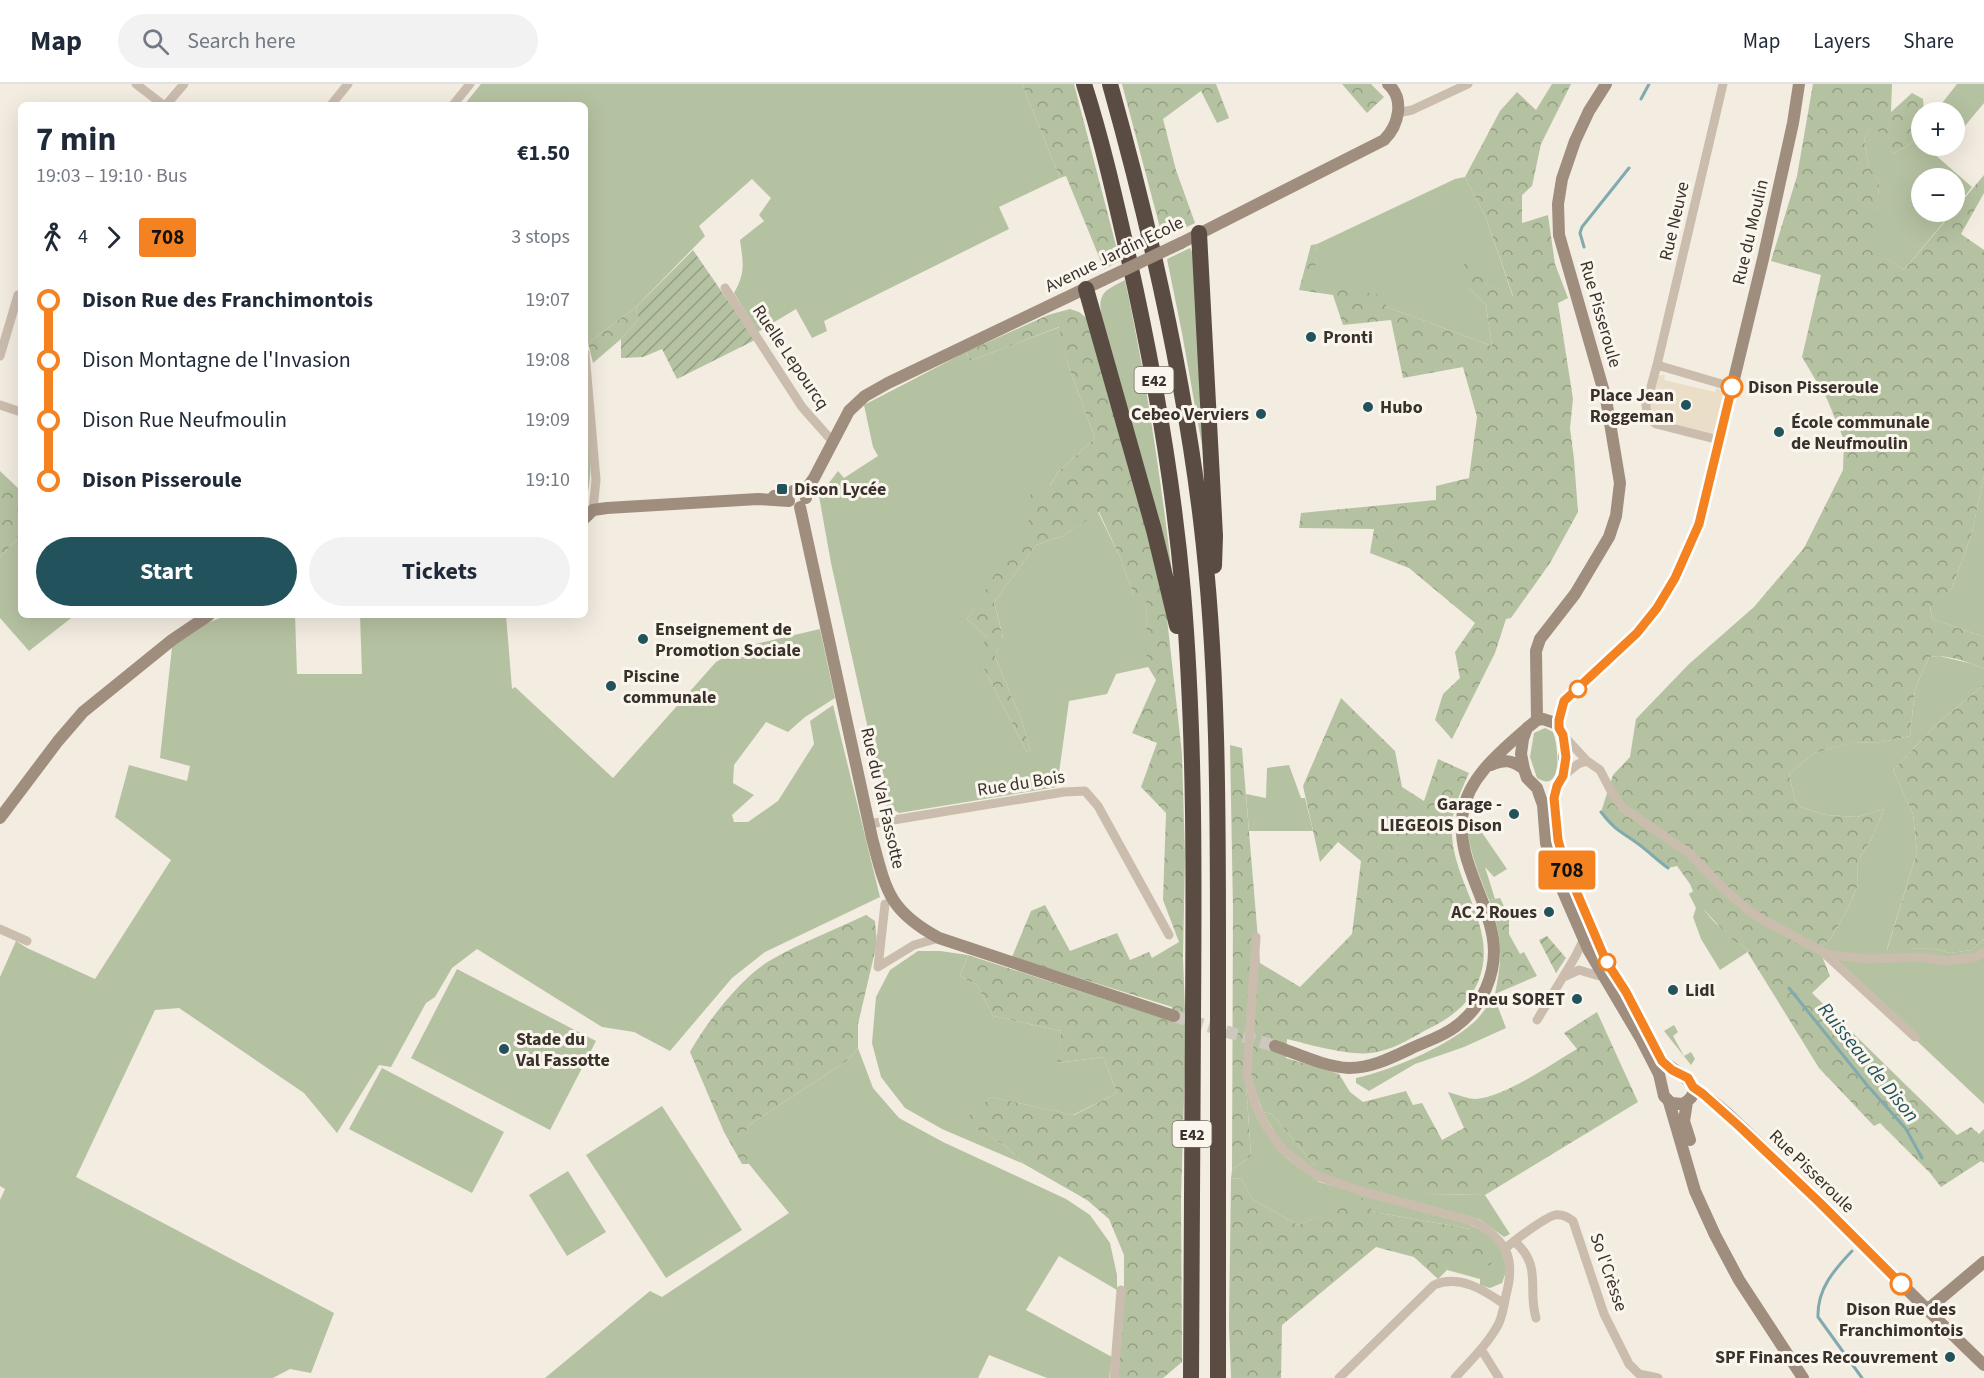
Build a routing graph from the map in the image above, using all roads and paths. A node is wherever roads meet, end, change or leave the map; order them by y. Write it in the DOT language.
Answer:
graph roads {
  1 [pos="136,84"];
  2 [pos="184,84"];
  3 [pos="348,84"];
  4 [pos="1084,84"];
  5 [pos="1110,84"];
  6 [pos="1388,84"];
  7 [pos="1468,84"];
  8 [pos="1606,84"];
  9 [pos="1723,84"];
  10 [pos="1799,84"];
  11 [pos="464,86"];
  12 [pos="160,102"];
  13 [pos="167,102"];
  14 [pos="333,102"];
  15 [pos="455,102"];
  16 [pos="1398,113"];
  17 [pos="1199,233"];
  18 [pos="725,288"];
  19 [pos="1086,289"];
  20 [pos="18,295"];
  21 [pos="0,356"];
  22 [pos="1657,365"];
  23 [pos="1732,387"];
  24 [pos="588,388"];
  25 [pos="0,405"];
  26 [pos="18,411"];
  27 [pos="1719,440"];
  28 [pos="833,442"];
  29 [pos="792,500"];
  30 [pos="589,514"];
  31 [pos="204,618"];
  32 [pos="1213,651"];
  33 [pos="1188,683"];
  34 [pos="1532,724"];
  35 [pos="1561,731"];
  36 [pos="1587,761"];
  37 [pos="1487,767"];
  38 [pos="1524,769"];
  39 [pos="1560,781"];
  40 [pos="1537,788"];
  41 [pos="0,818"];
  42 [pos="869,824"];
  43 [pos="885,904"];
  44 [pos="0,929"];
  45 [pos="1168,935"];
  46 [pos="1256,937"];
  47 [pos="939,938"];
  48 [pos="1584,939"];
  49 [pos="27,940"];
  50 [pos="1819,949"];
  51 [pos="1984,952"];
  52 [pos="1564,976"];
  53 [pos="1604,977"];
  54 [pos="1174,1016"];
  55 [pos="1536,1020"];
  56 [pos="1915,1037"];
  57 [pos="1275,1046"];
  58 [pos="1681,1075"];
  59 [pos="1663,1087"];
  60 [pos="1693,1087"];
  61 [pos="1669,1102"];
  62 [pos="1687,1102"];
  63 [pos="1701,1203"];
  64 [pos="1514,1241"];
  65 [pos="1506,1248"];
  66 [pos="1984,1262"];
  67 [pos="1121,1290"];
  68 [pos="1504,1304"];
  69 [pos="1927,1310"];
  70 [pos="1536,1318"];
  71 [pos="1481,1349"];
  72 [pos="1984,1365"];
  73 [pos="1114,1378"];
  74 [pos="1191,1378"];
  75 [pos="1218,1378"];
  76 [pos="1339,1378"];
  77 [pos="1455,1378"];
  78 [pos="1499,1378"];
  79 [pos="1658,1378"];
  80 [pos="1803,1378"];
  1 -- 12 [label="street"];
  2 -- 13 [label="street"];
  3 -- 14 [label="street"];
  4 -- 33 [label="highway, E42"];
  5 -- 32 [label="highway, E42"];
  6 -- 16 [label="street"];
  7 -- 16 [label="street"];
  8 -- 34 [label="street, Rue Pisseroule"];
  9 -- 22 [label="street, Rue Neuve"];
  10 -- 23 [label="street, Rue du Moulin"];
  11 -- 15 [label="street"];
  16 -- 17 [label="street, Avenue Jardin Ecole"];
  17 -- 19 [label="street, Avenue Jardin Ecole, bridge"];
  17 -- 32 [label="highway"];
  18 -- 28 [label="street, Ruelle Lepourcq"];
  19 -- 28 [label="street, Avenue Jardin Ecole"];
  19 -- 33 [label="highway"];
  20 -- 21 [label="street"];
  22 -- 23 [label="street"];
  22 -- 27 [label="street"];
  23 -- 27 [label="street"];
  24 -- 30 [label="street"];
  25 -- 26 [label="street"];
  27 -- 35 [label="street"];
  28 -- 29 [label="street, Avenue Jardin Ecole"];
  29 -- 30 [label="street"];
  29 -- 42 [label="street, Rue du Val Fassotte"];
  31 -- 41 [label="street"];
  32 -- 75 [label="highway, E42"];
  33 -- 74 [label="highway, E42"];
  34 -- 35 [label="street"];
  34 -- 37 [label="street"];
  34 -- 38 [label="street, Rue Pisseroule"];
  35 -- 36 [label="street"];
  35 -- 39 [label="street"];
  36 -- 39 [label="street"];
  36 -- 50 [label="street"];
  37 -- 38 [label="street"];
  37 -- 57 [label="street"];
  38 -- 40 [label="street"];
  39 -- 40 [label="street"];
  39 -- 58 [label="street"];
  40 -- 48 [label="street"];
  42 -- 45 [label="street, Rue du Bois"];
  42 -- 47 [label="street, Rue du Val Fassotte"];
  43 -- 47 [label="street"];
  44 -- 49 [label="street"];
  46 -- 65 [label="street"];
  47 -- 54 [label="street, Rue du Val Fassotte"];
  48 -- 52 [label="street"];
  48 -- 53 [label="street"];
  50 -- 51 [label="street"];
  50 -- 56 [label="street"];
  52 -- 53 [label="street"];
  52 -- 55 [label="street"];
  53 -- 59 [label="street"];
  58 -- 59 [label="street"];
  58 -- 60 [label="street"];
  59 -- 61 [label="street"];
  60 -- 62 [label="street"];
  60 -- 69 [label="street, Rue Pisseroule"];
  61 -- 62 [label="street"];
  61 -- 63 [label="street"];
  62 -- 63 [label="street"];
  63 -- 80 [label="street"];
  64 -- 65 [label="street, So l'Crèsse"];
  64 -- 70 [label="street"];
  64 -- 79 [label="street, So l'Crèsse"];
  65 -- 68 [label="street"];
  66 -- 69 [label="street"];
  67 -- 73 [label="street"];
  68 -- 71 [label="street"];
  68 -- 76 [label="street"];
  69 -- 72 [label="street, Rue Pisseroule"];
  71 -- 77 [label="street"];
  71 -- 78 [label="street"];
}
